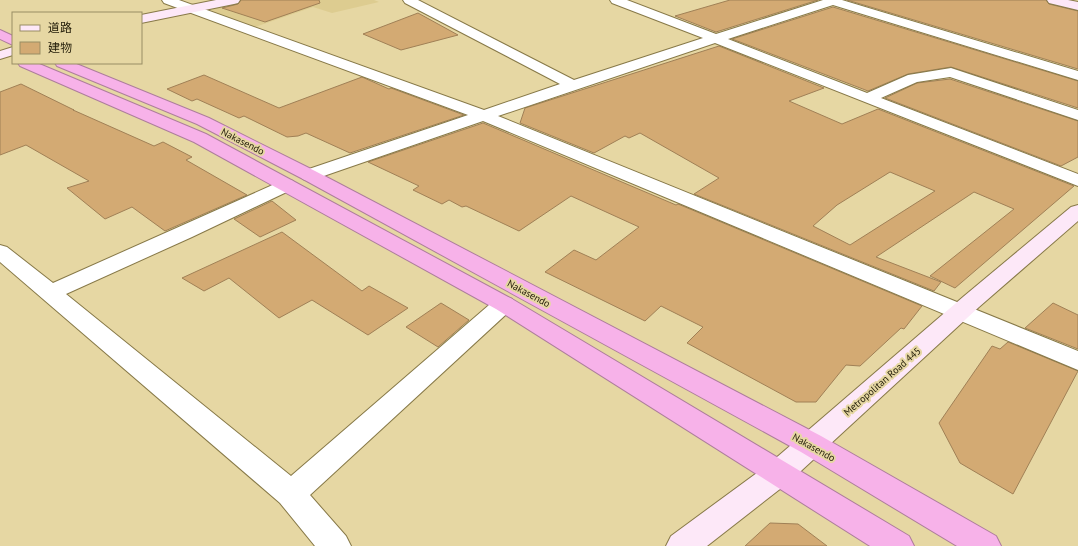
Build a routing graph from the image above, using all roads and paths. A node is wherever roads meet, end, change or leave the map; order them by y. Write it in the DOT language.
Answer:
graph roads {
  1 [pos="168,0"];
  2 [pos="234,0"];
  3 [pos="410,0"];
  4 [pos="616,0"];
  5 [pos="832,0"];
  6 [pos="1053,0"];
  7 [pos="1078,6"];
  8 [pos="192,9"];
  9 [pos="142,19"];
  10 [pos="0,34"];
  11 [pos="718,39"];
  12 [pos="12,40"];
  13 [pos="27,64"];
  14 [pos="64,64"];
  15 [pos="1078,76"];
  16 [pos="573,85"];
  17 [pos="868,98"];
  18 [pos="1078,115"];
  19 [pos="485,116"];
  20 [pos="309,176"];
  21 [pos="1078,180"];
  22 [pos="286,185"];
  23 [pos="1078,211"];
  24 [pos="0,251"];
  25 [pos="50,293"];
  26 [pos="504,304"];
  27 [pos="960,312"];
  28 [pos="1078,361"];
  29 [pos="811,444"];
  30 [pos="779,473"];
  31 [pos="291,494"];
  32 [pos="335,546"];
  33 [pos="682,546"];
  34 [pos="898,546"];
  35 [pos="985,546"];
  1 -- 8 [label="street"];
  2 -- 8 [label="main road"];
  3 -- 16 [label="street"];
  4 -- 11 [label="street"];
  5 -- 11 [label="street"];
  5 -- 15 [label="street"];
  6 -- 7 [label="main road"];
  8 -- 9 [label="main road"];
  8 -- 19 [label="street"];
  10 -- 12 [label="highway"];
  11 -- 16 [label="street"];
  11 -- 17 [label="street"];
  13 -- 22 [label="highway, Nakasendo"];
  14 -- 20 [label="highway, Nakasendo"];
  16 -- 19 [label="street"];
  17 -- 18 [label="street"];
  17 -- 21 [label="street"];
  19 -- 20 [label="street"];
  19 -- 27 [label="street"];
  20 -- 29 [label="highway, Nakasendo"];
  22 -- 25 [label="street"];
  22 -- 26 [label="highway, Nakasendo"];
  23 -- 27 [label="main road, Metropolitan Road 445"];
  24 -- 25 [label="street"];
  25 -- 31 [label="street"];
  26 -- 30 [label="highway, Nakasendo"];
  26 -- 31 [label="street"];
  27 -- 28 [label="street"];
  27 -- 29 [label="main road, Metropolitan Road 445"];
  29 -- 30 [label="main road, Metropolitan Road 445"];
  29 -- 35 [label="highway, Nakasendo"];
  30 -- 33 [label="main road, Metropolitan Road 445"];
  30 -- 34 [label="highway, Nakasendo"];
  31 -- 32 [label="street"];
}
